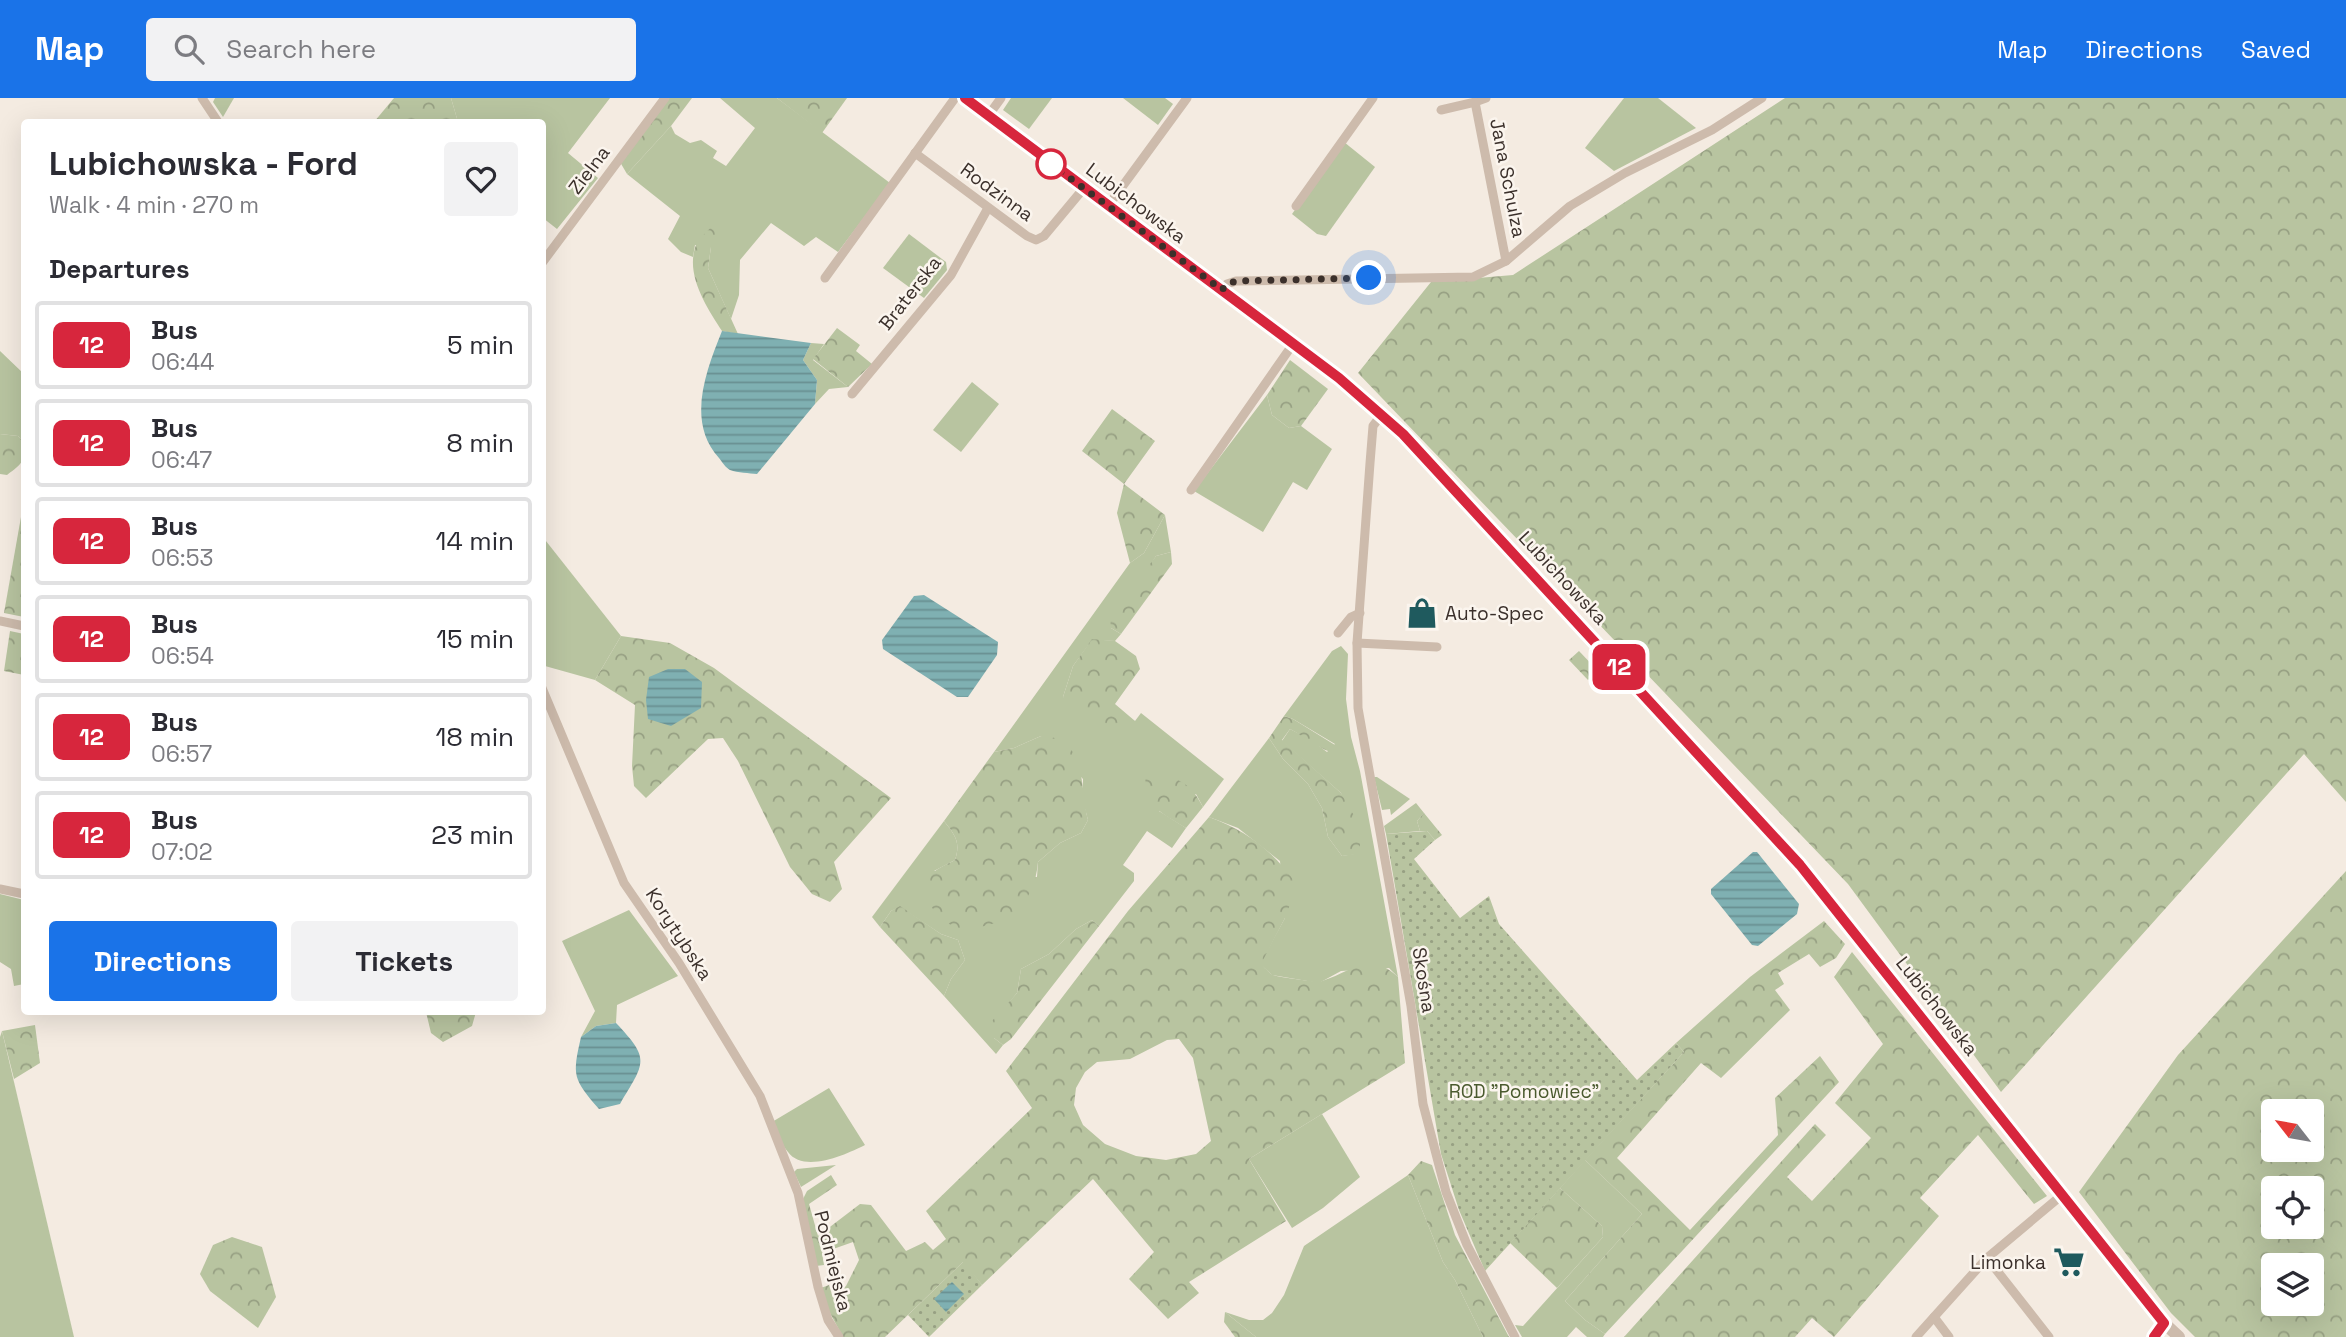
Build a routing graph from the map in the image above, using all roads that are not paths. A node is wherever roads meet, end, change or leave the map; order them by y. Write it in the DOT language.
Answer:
graph roads {
  1 [pos="202,98"];
  2 [pos="665,98"];
  3 [pos="955,98"];
  4 [pos="965,98"];
  5 [pos="1001,98"];
  6 [pos="1187,98"];
  7 [pos="1373,98"];
  8 [pos="1486,98"];
  9 [pos="1736,98"];
  10 [pos="1762,98"];
  11 [pos="1475,102"];
  12 [pos="1743,108"];
  13 [pos="1441,110"];
  14 [pos="988,116"];
  15 [pos="216,119"];
  16 [pos="915,153"];
  17 [pos="1084,188"];
  18 [pos="1108,206"];
  19 [pos="1296,206"];
  20 [pos="988,208"];
  21 [pos="546,258"];
  22 [pos="1506,261"];
  23 [pos="825,278"];
  24 [pos="1222,290"];
  25 [pos="1293,344"];
  26 [pos="852,394"];
  27 [pos="1382,414"];
  28 [pos="1191,490"];
  29 [pos="1360,613"];
  30 [pos="0,621"];
  31 [pos="21,625"];
  32 [pos="1338,633"];
  33 [pos="1357,643"];
  34 [pos="1437,647"];
  35 [pos="546,697"];
  36 [pos="0,889"];
  37 [pos="21,893"];
  38 [pos="797,1193"];
  39 [pos="2062,1195"];
  40 [pos="1987,1258"];
  41 [pos="1934,1317"];
  42 [pos="2164,1323"];
  43 [pos="839,1337"];
  44 [pos="1515,1337"];
  45 [pos="1916,1337"];
  46 [pos="1949,1337"];
  47 [pos="2049,1337"];
  48 [pos="2154,1337"];
  49 [pos="2179,1337"];
  1 -- 15 [label="street"];
  2 -- 21 [label="street, Zielna"];
  3 -- 16 [label="street"];
  4 -- 14 [label="street, Lubichowska"];
  5 -- 14 [label="street"];
  6 -- 18 [label="street"];
  7 -- 19 [label="street"];
  8 -- 11 [label="street, Jana Schulza"];
  9 -- 12 [label="street"];
  10 -- 12 [label="street"];
  11 -- 13 [label="street, Jana Schulza"];
  11 -- 22 [label="street, Jana Schulza"];
  12 -- 22 [label="street"];
  14 -- 17 [label="street, Lubichowska"];
  16 -- 20 [label="street, Rodzinna"];
  16 -- 23 [label="street"];
  17 -- 18 [label="street, Lubichowska"];
  17 -- 20 [label="street, Rodzinna"];
  18 -- 24 [label="street, Lubichowska"];
  20 -- 26 [label="street, Braterska"];
  22 -- 24 [label="street"];
  24 -- 25 [label="street, Lubichowska"];
  25 -- 27 [label="street, Lubichowska"];
  25 -- 28 [label="street"];
  27 -- 29 [label="street, Skośna"];
  27 -- 39 [label="street, Lubichowska"];
  29 -- 32 [label="street"];
  29 -- 33 [label="street, Skośna"];
  30 -- 31 [label="street"];
  33 -- 34 [label="street"];
  33 -- 44 [label="street, Skośna"];
  35 -- 38 [label="street, Korytybska"];
  36 -- 37 [label="street"];
  38 -- 43 [label="street, Podmiejska"];
  39 -- 40 [label="street"];
  39 -- 42 [label="street, Lubichowska"];
  40 -- 41 [label="street"];
  40 -- 47 [label="street"];
  41 -- 45 [label="street"];
  41 -- 46 [label="street"];
  42 -- 48 [label="street"];
  42 -- 49 [label="street, Lubichowska"];
}
